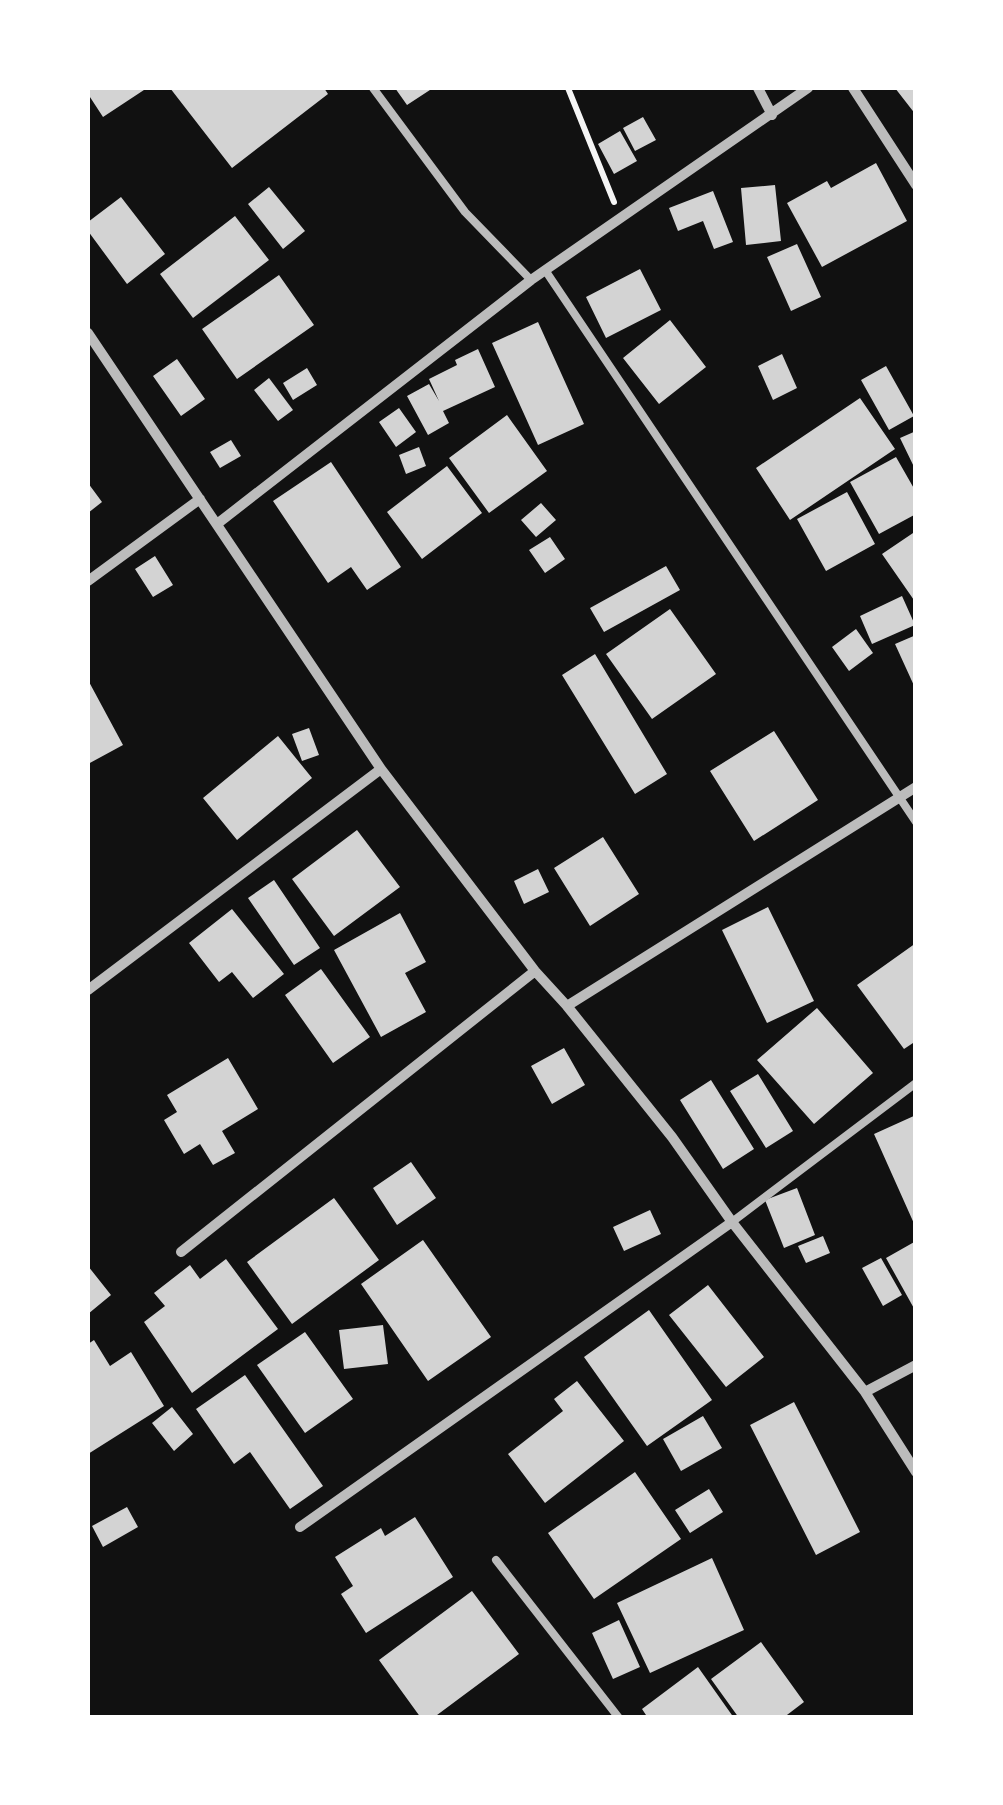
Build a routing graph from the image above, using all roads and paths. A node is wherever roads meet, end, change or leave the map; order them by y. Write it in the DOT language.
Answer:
graph roads {
  1 [pos="373,88"];
  2 [pos="568,88"];
  3 [pos="758,88"];
  4 [pos="808,88"];
  5 [pos="853,88"];
  6 [pos="772,115"];
  7 [pos="916,185"];
  8 [pos="620,218"];
  9 [pos="544,270"];
  10 [pos="531,280"];
  11 [pos="88,333"];
  12 [pos="200,499"];
  13 [pos="217,524"];
  14 [pos="88,581"];
  15 [pos="382,769"];
  16 [pos="916,787"];
  17 [pos="900,797"];
  18 [pos="916,822"];
  19 [pos="535,971"];
  20 [pos="88,990"];
  21 [pos="568,1006"];
  22 [pos="916,1084"];
  23 [pos="732,1222"];
  24 [pos="182,1252"];
  25 [pos="916,1365"];
  26 [pos="865,1392"];
  27 [pos="916,1472"];
  28 [pos="300,1527"];
  29 [pos="496,1560"];
  30 [pos="619,1718"];
  1 -- 10 [label="lane"];
  2 -- 8 [label="path"];
  3 -- 6 [label="street"];
  4 -- 6 [label="street"];
  5 -- 7 [label="street"];
  6 -- 8 [label="street"];
  8 -- 9 [label="street"];
  9 -- 10 [label="street"];
  9 -- 17 [label="lane"];
  10 -- 13 [label="street"];
  11 -- 12 [label="street"];
  12 -- 13 [label="street"];
  12 -- 14 [label="street"];
  13 -- 15 [label="street"];
  15 -- 19 [label="street"];
  15 -- 20 [label="street"];
  16 -- 17 [label="street"];
  17 -- 18 [label="lane"];
  17 -- 21 [label="street"];
  19 -- 21 [label="street"];
  19 -- 24 [label="street"];
  21 -- 23 [label="street"];
  22 -- 23 [label="lane"];
  23 -- 26 [label="street"];
  23 -- 28 [label="street"];
  25 -- 26 [label="street"];
  26 -- 27 [label="street"];
  29 -- 30 [label="lane"];
}
